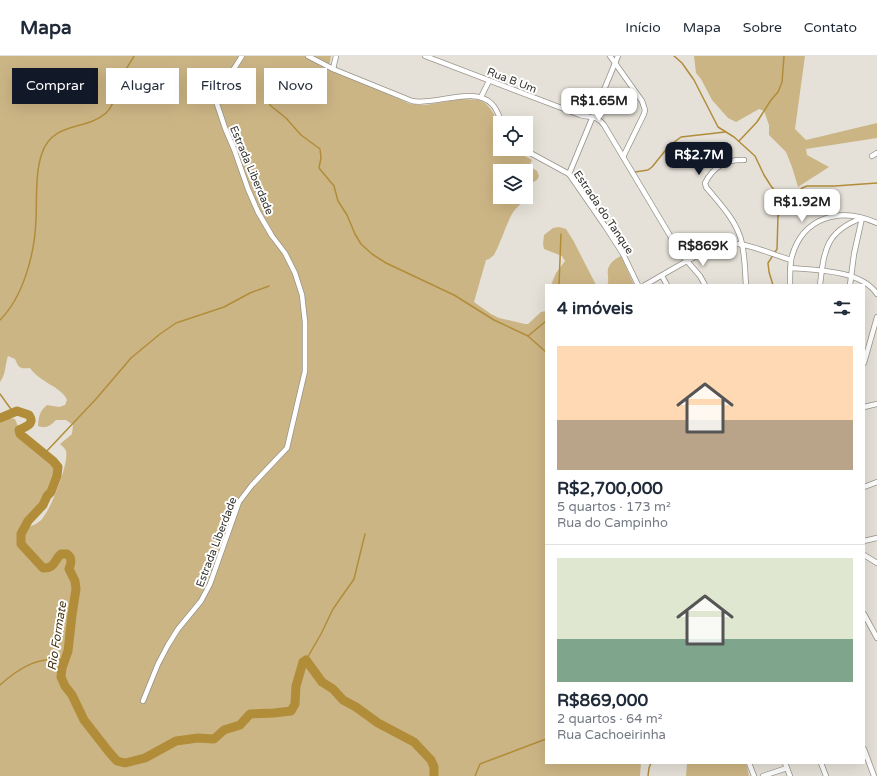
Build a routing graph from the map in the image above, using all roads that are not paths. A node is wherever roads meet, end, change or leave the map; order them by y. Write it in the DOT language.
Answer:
graph roads {
  1 [pos="242,56"];
  2 [pos="308,56"];
  3 [pos="336,56"];
  4 [pos="425,56"];
  5 [pos="610,56"];
  6 [pos="618,56"];
  7 [pos="615,63"];
  8 [pos="333,69"];
  9 [pos="489,81"];
  10 [pos="481,97"];
  11 [pos="499,116"];
  12 [pos="592,116"];
  13 [pos="533,154"];
  14 [pos="623,157"];
  15 [pos="744,160"];
  16 [pos="569,174"];
  17 [pos="862,218"];
  18 [pos="877,223"];
  19 [pos="742,244"];
  20 [pos="791,260"];
  21 [pos="686,261"];
  22 [pos="790,268"];
  23 [pos="822,271"];
  24 [pos="662,276"];
  25 [pos="851,277"];
  26 [pos="638,284"];
  27 [pos="647,284"];
  28 [pos="667,284"];
  29 [pos="704,284"];
  30 [pos="746,284"];
  31 [pos="790,284"];
  32 [pos="820,284"];
  33 [pos="850,284"];
  34 [pos="877,294"];
  35 [pos="877,317"];
  36 [pos="865,359"];
  37 [pos="877,404"];
  38 [pos="865,407"];
  39 [pos="877,482"];
  40 [pos="865,487"];
  41 [pos="877,538"];
  42 [pos="865,541"];
  43 [pos="865,556"];
  44 [pos="877,563"];
  45 [pos="865,618"];
  46 [pos="877,638"];
  47 [pos="143,701"];
  48 [pos="865,752"];
  49 [pos="749,764"];
  50 [pos="821,764"];
  51 [pos="786,765"];
  52 [pos="754,776"];
  53 [pos="763,776"];
  54 [pos="790,776"];
  55 [pos="826,776"];
  56 [pos="874,776"];
  1 -- 47 [label="street, Estrada Liberdade"];
  2 -- 8 [label="street"];
  3 -- 8 [label="street"];
  4 -- 9 [label="street, Rua B Um"];
  5 -- 7 [label="street"];
  6 -- 7 [label="street"];
  7 -- 12 [label="street"];
  7 -- 14 [label="street"];
  8 -- 10 [label="street"];
  9 -- 10 [label="street"];
  9 -- 12 [label="street, Rua B Um"];
  10 -- 11 [label="street"];
  12 -- 14 [label="street"];
  12 -- 16 [label="street"];
  13 -- 16 [label="street, Estrada do Tanque"];
  14 -- 21 [label="street"];
  15 -- 19 [label="street"];
  16 -- 26 [label="street, Estrada do Tanque"];
  17 -- 18 [label="street"];
  17 -- 20 [label="street"];
  17 -- 23 [label="street"];
  17 -- 25 [label="street"];
  19 -- 20 [label="street"];
  19 -- 21 [label="street"];
  19 -- 30 [label="street"];
  20 -- 22 [label="street"];
  21 -- 24 [label="street"];
  21 -- 29 [label="street"];
  22 -- 23 [label="street"];
  22 -- 31 [label="street"];
  23 -- 25 [label="street"];
  23 -- 32 [label="street"];
  24 -- 27 [label="street"];
  24 -- 28 [label="street"];
  25 -- 33 [label="street"];
  25 -- 34 [label="street"];
  35 -- 36 [label="street"];
  37 -- 38 [label="street"];
  39 -- 40 [label="street"];
  41 -- 42 [label="street"];
  43 -- 44 [label="street"];
  45 -- 46 [label="street"];
  48 -- 56 [label="street"];
  49 -- 52 [label="street"];
  50 -- 55 [label="street"];
  51 -- 53 [label="street"];
  51 -- 54 [label="street"];
}
